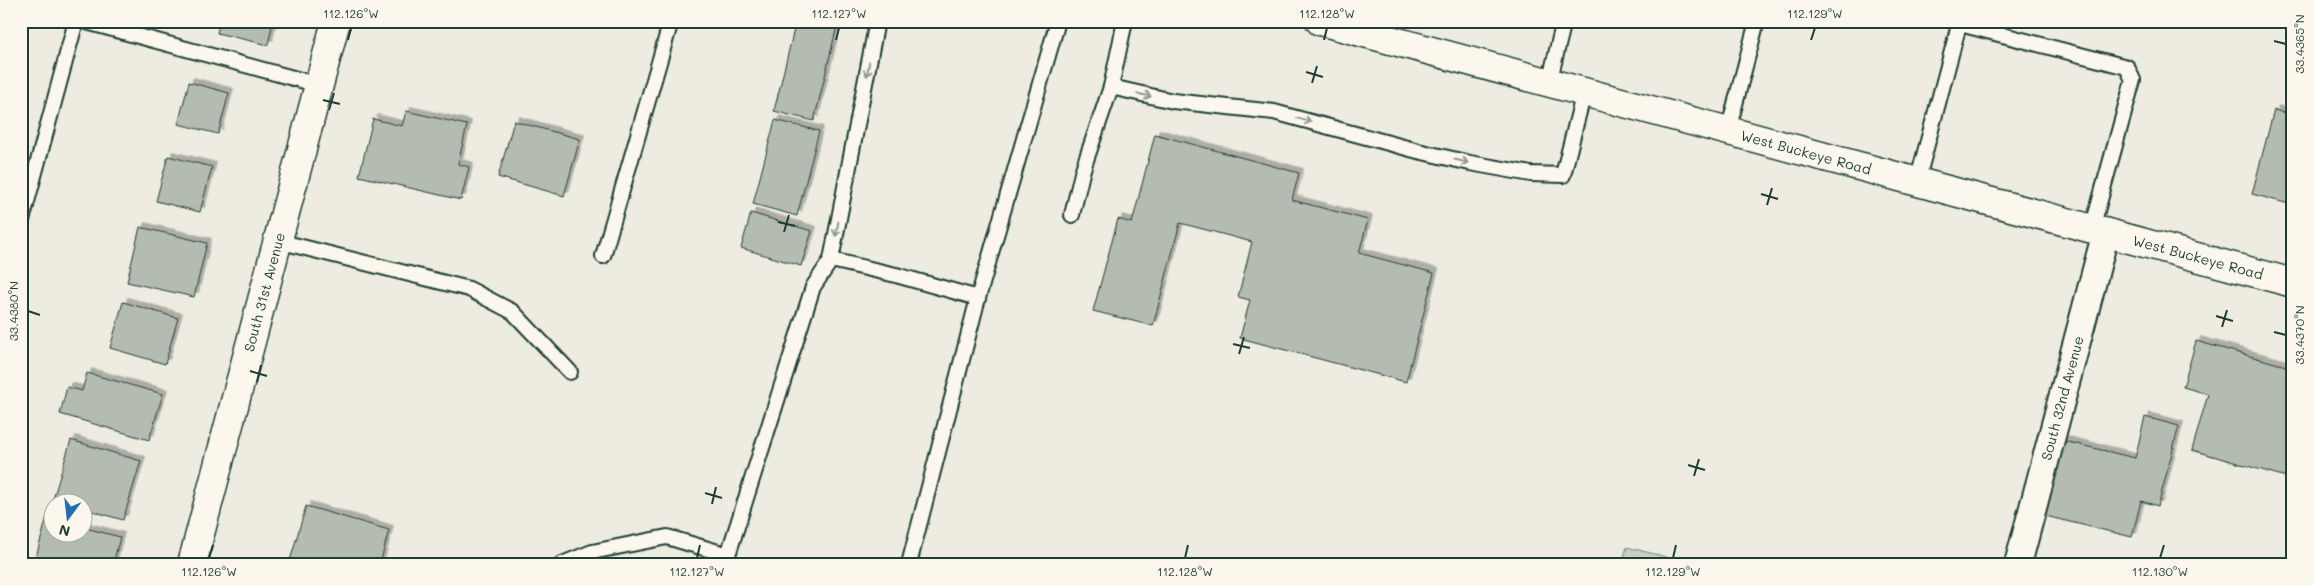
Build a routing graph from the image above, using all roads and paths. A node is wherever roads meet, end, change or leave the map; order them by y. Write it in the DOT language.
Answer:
graph roads {
  1 [pos="76,21"];
  2 [pos="82,21"];
  3 [pos="336,21"];
  4 [pos="670,21"];
  5 [pos="877,21"];
  6 [pos="1058,21"];
  7 [pos="1125,21"];
  8 [pos="1320,21"];
  9 [pos="1564,21"];
  10 [pos="1758,21"];
  11 [pos="1960,23"];
  12 [pos="1368,28"];
  13 [pos="1549,83"];
  14 [pos="319,85"];
  15 [pos="1111,87"];
  16 [pos="1584,92"];
  17 [pos="1728,131"];
  18 [pos="1917,182"];
  19 [pos="1072,215"];
  20 [pos="21,224"];
  21 [pos="2099,231"];
  22 [pos="278,240"];
  23 [pos="604,256"];
  24 [pos="831,260"];
  25 [pos="2293,283"];
  26 [pos="978,298"];
  27 [pos="570,372"];
  28 [pos="727,559"];
  29 [pos="192,564"];
  30 [pos="562,564"];
  31 [pos="909,564"];
  32 [pos="2018,564"];
  1 -- 20 [label="lane"];
  2 -- 14 [label="lane"];
  3 -- 14 [label="main road, South 31st Avenue"];
  4 -- 23 [label="lane"];
  5 -- 24 [label="lane, one-way"];
  6 -- 26 [label="lane"];
  7 -- 15 [label="lane"];
  8 -- 12 [label="main road, West Buckeye Road"];
  9 -- 13 [label="lane"];
  10 -- 17 [label="lane"];
  11 -- 18 [label="lane"];
  11 -- 21 [label="lane"];
  12 -- 13 [label="main road, West Buckeye Road"];
  13 -- 16 [label="main road, West Buckeye Road"];
  14 -- 22 [label="main road, South 31st Avenue"];
  15 -- 16 [label="lane, one-way"];
  15 -- 19 [label="lane"];
  16 -- 17 [label="main road, West Buckeye Road"];
  17 -- 18 [label="main road, West Buckeye Road"];
  18 -- 21 [label="main road, West Buckeye Road"];
  21 -- 25 [label="main road, West Buckeye Road"];
  21 -- 32 [label="street, South 32nd Avenue"];
  22 -- 27 [label="lane"];
  22 -- 29 [label="main road, South 31st Avenue"];
  24 -- 26 [label="lane"];
  24 -- 28 [label="lane"];
  26 -- 31 [label="lane"];
  28 -- 30 [label="lane"];
}
